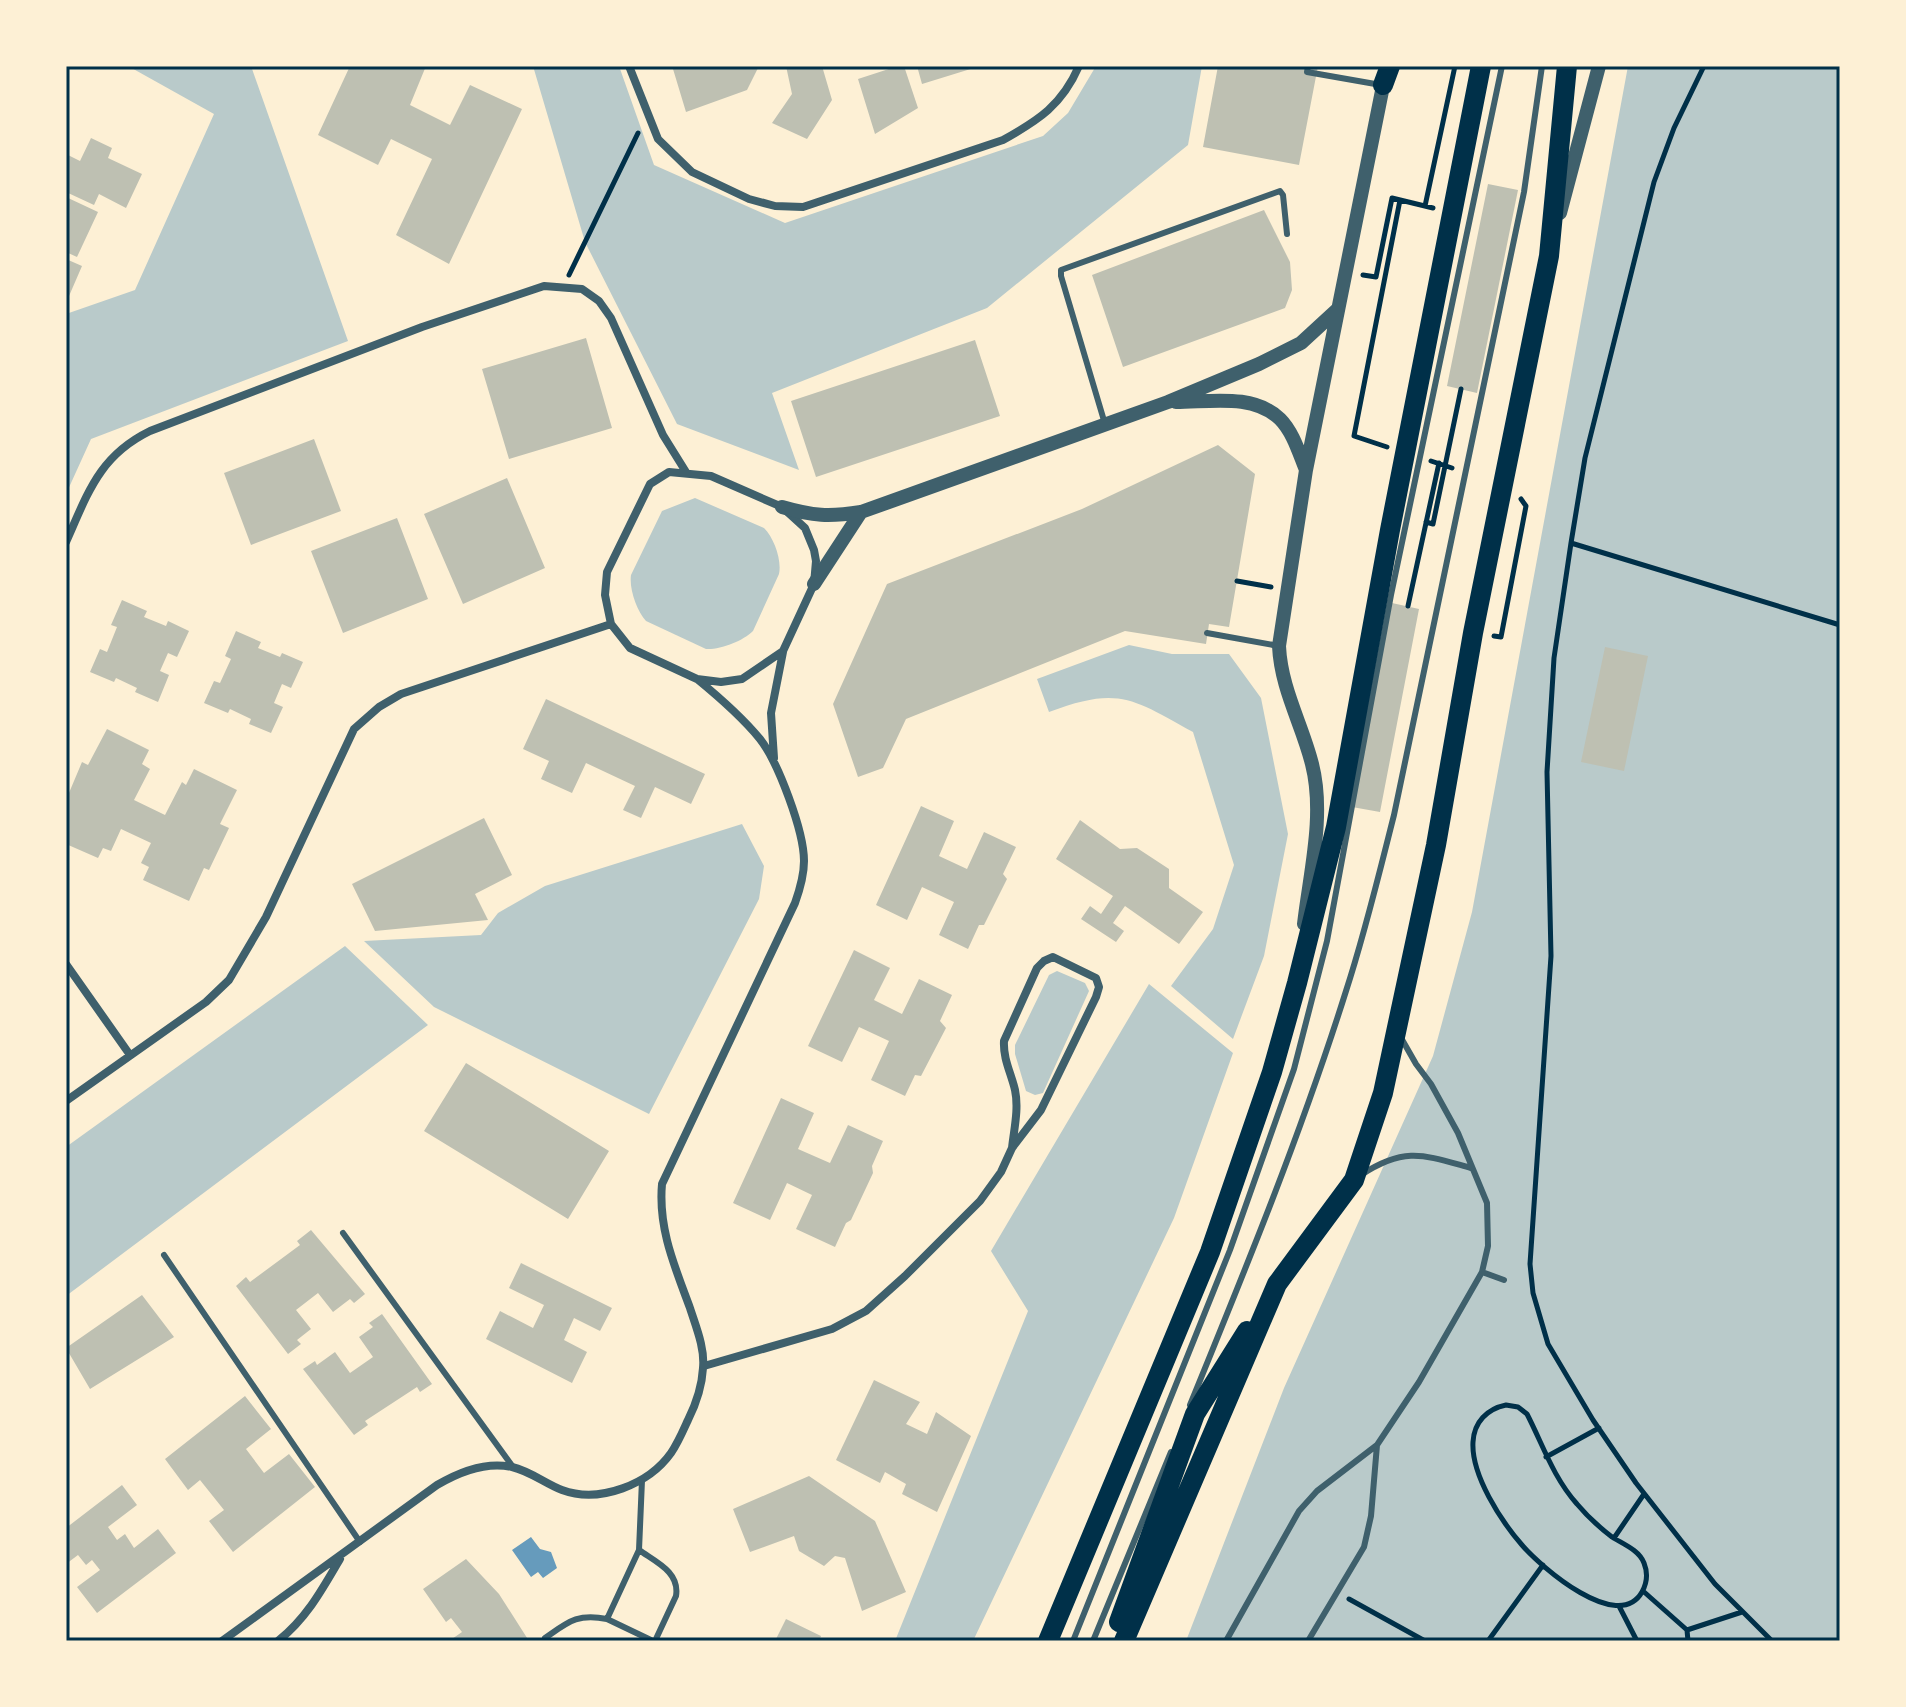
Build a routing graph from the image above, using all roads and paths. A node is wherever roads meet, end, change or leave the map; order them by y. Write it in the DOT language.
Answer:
graph roads {
  1 [pos="629,66"];
  2 [pos="1079,66"];
  3 [pos="1308,66"];
  4 [pos="1455,66"];
  5 [pos="1481,66"];
  6 [pos="1502,66"];
  7 [pos="1542,66"];
  8 [pos="1567,66"];
  9 [pos="1599,66"];
  10 [pos="1704,66"];
  11 [pos="1387,72"];
  12 [pos="646,115"];
  13 [pos="1400,200"];
  14 [pos="1425,206"];
  15 [pos="1398,212"];
  16 [pos="1451,213"];
  17 [pos="1287,234"];
  18 [pos="1549,256"];
  19 [pos="1346,271"];
  20 [pos="563,286"];
  21 [pos="1338,309"];
  22 [pos="1461,389"];
  23 [pos="1168,402"];
  24 [pos="1105,424"];
  25 [pos="1439,463"];
  26 [pos="1306,470"];
  27 [pos="686,472"];
  28 [pos="782,507"];
  29 [pos="861,512"];
  30 [pos="1426,522"];
  31 [pos="66,542"];
  32 [pos="1571,543"];
  33 [pos="1237,581"];
  34 [pos="814,584"];
  35 [pos="1287,590"];
  36 [pos="1408,606"];
  37 [pos="611,624"];
  38 [pos="1840,625"];
  39 [pos="1207,633"];
  40 [pos="1279,646"];
  41 [pos="783,651"];
  42 [pos="697,679"];
  43 [pos="775,762"];
  44 [pos="66,964"];
  45 [pos="1297,983"];
  46 [pos="1397,1031"];
  47 [pos="130,1055"];
  48 [pos="66,1101"];
  49 [pos="1012,1148"];
  50 [pos="1471,1168"];
  51 [pos="1354,1180"];
  52 [pos="343,1233"];
  53 [pos="164,1255"];
  54 [pos="1482,1272"];
  55 [pos="1504,1280"];
  56 [pos="1277,1284"];
  57 [pos="704,1366"];
  58 [pos="1182,1424"];
  59 [pos="1599,1428"];
  60 [pos="1176,1439"];
  61 [pos="1377,1445"];
  62 [pos="1546,1457"];
  63 [pos="513,1467"];
  64 [pos="642,1480"];
  65 [pos="1644,1494"];
  66 [pos="1614,1538"];
  67 [pos="360,1542"];
  68 [pos="639,1550"];
  69 [pos="343,1555"];
  70 [pos="1543,1565"];
  71 [pos="1643,1591"];
  72 [pos="1338,1592"];
  73 [pos="1619,1606"];
  74 [pos="1742,1612"];
  75 [pos="607,1619"];
  76 [pos="1687,1630"];
  77 [pos="545,1638"];
  78 [pos="222,1641"];
  79 [pos="278,1641"];
  80 [pos="654,1641"];
  81 [pos="1048,1641"];
  82 [pos="1073,1641"];
  83 [pos="1093,1641"];
  84 [pos="1112,1641"];
  85 [pos="1124,1641"];
  86 [pos="1226,1641"];
  87 [pos="1308,1641"];
  88 [pos="1425,1641"];
  89 [pos="1488,1641"];
  90 [pos="1637,1641"];
  91 [pos="1688,1641"];
  92 [pos="1772,1641"];
  1 -- 12 [label="street"];
  2 -- 12 [label="street"];
  3 -- 11 [label="lane"];
  4 -- 14 [label="path"];
  5 -- 16 [label="main road"];
  6 -- 82 [label="lane"];
  7 -- 58 [label="lane"];
  8 -- 18 [label="main road"];
  9 -- 18 [label="street"];
  10 -- 32 [label="path"];
  11 -- 19 [label="street"];
  12 -- 20 [label="path"];
  13 -- 14 [label="path"];
  13 -- 15 [label="path"];
  13 -- 19 [label="path"];
  14 -- 16 [label="path"];
  16 -- 45 [label="main road"];
  17 -- 24 [label="lane"];
  18 -- 46 [label="main road"];
  19 -- 21 [label="street"];
  20 -- 27 [label="street"];
  20 -- 31 [label="street"];
  21 -- 23 [label="street"];
  21 -- 26 [label="street"];
  22 -- 30 [label="path"];
  23 -- 24 [label="street"];
  23 -- 26 [label="street"];
  24 -- 29 [label="street"];
  25 -- 30 [label="path"];
  26 -- 35 [label="street"];
  27 -- 28 [label="street"];
  27 -- 37 [label="street"];
  28 -- 29 [label="street"];
  28 -- 34 [label="street"];
  29 -- 34 [label="street"];
  30 -- 36 [label="path"];
  32 -- 38 [label="path"];
  32 -- 59 [label="path"];
  33 -- 35 [label="path"];
  34 -- 41 [label="street"];
  35 -- 40 [label="street"];
  37 -- 42 [label="street"];
  37 -- 47 [label="street"];
  39 -- 40 [label="lane"];
  40 -- 45 [label="street"];
  41 -- 42 [label="street"];
  41 -- 43 [label="street"];
  42 -- 43 [label="street"];
  43 -- 57 [label="street"];
  44 -- 47 [label="street"];
  45 -- 81 [label="main road"];
  46 -- 50 [label="lane"];
  46 -- 51 [label="main road"];
  47 -- 48 [label="street"];
  49 -- 49 [label="street"];
  49 -- 57 [label="street"];
  50 -- 51 [label="lane"];
  50 -- 54 [label="lane"];
  51 -- 56 [label="main road"];
  52 -- 63 [label="lane"];
  53 -- 67 [label="lane"];
  54 -- 55 [label="lane"];
  54 -- 61 [label="lane"];
  56 -- 84 [label="main road"];
  56 -- 85 [label="main road"];
  57 -- 64 [label="street"];
  59 -- 62 [label="path"];
  59 -- 65 [label="path"];
  60 -- 83 [label="lane"];
  61 -- 72 [label="lane"];
  61 -- 86 [label="lane"];
  62 -- 66 [label="path"];
  62 -- 70 [label="path"];
  63 -- 64 [label="street"];
  63 -- 67 [label="street"];
  64 -- 68 [label="lane"];
  65 -- 66 [label="path"];
  65 -- 74 [label="path"];
  66 -- 71 [label="path"];
  67 -- 69 [label="street"];
  68 -- 75 [label="lane"];
  68 -- 80 [label="lane"];
  69 -- 78 [label="street"];
  69 -- 79 [label="street"];
  70 -- 73 [label="path"];
  70 -- 89 [label="path"];
  71 -- 73 [label="path"];
  71 -- 76 [label="path"];
  72 -- 87 [label="lane"];
  72 -- 88 [label="path"];
  73 -- 90 [label="path"];
  74 -- 76 [label="path"];
  74 -- 92 [label="path"];
  75 -- 77 [label="lane"];
  75 -- 80 [label="lane"];
  76 -- 91 [label="path"];
}
